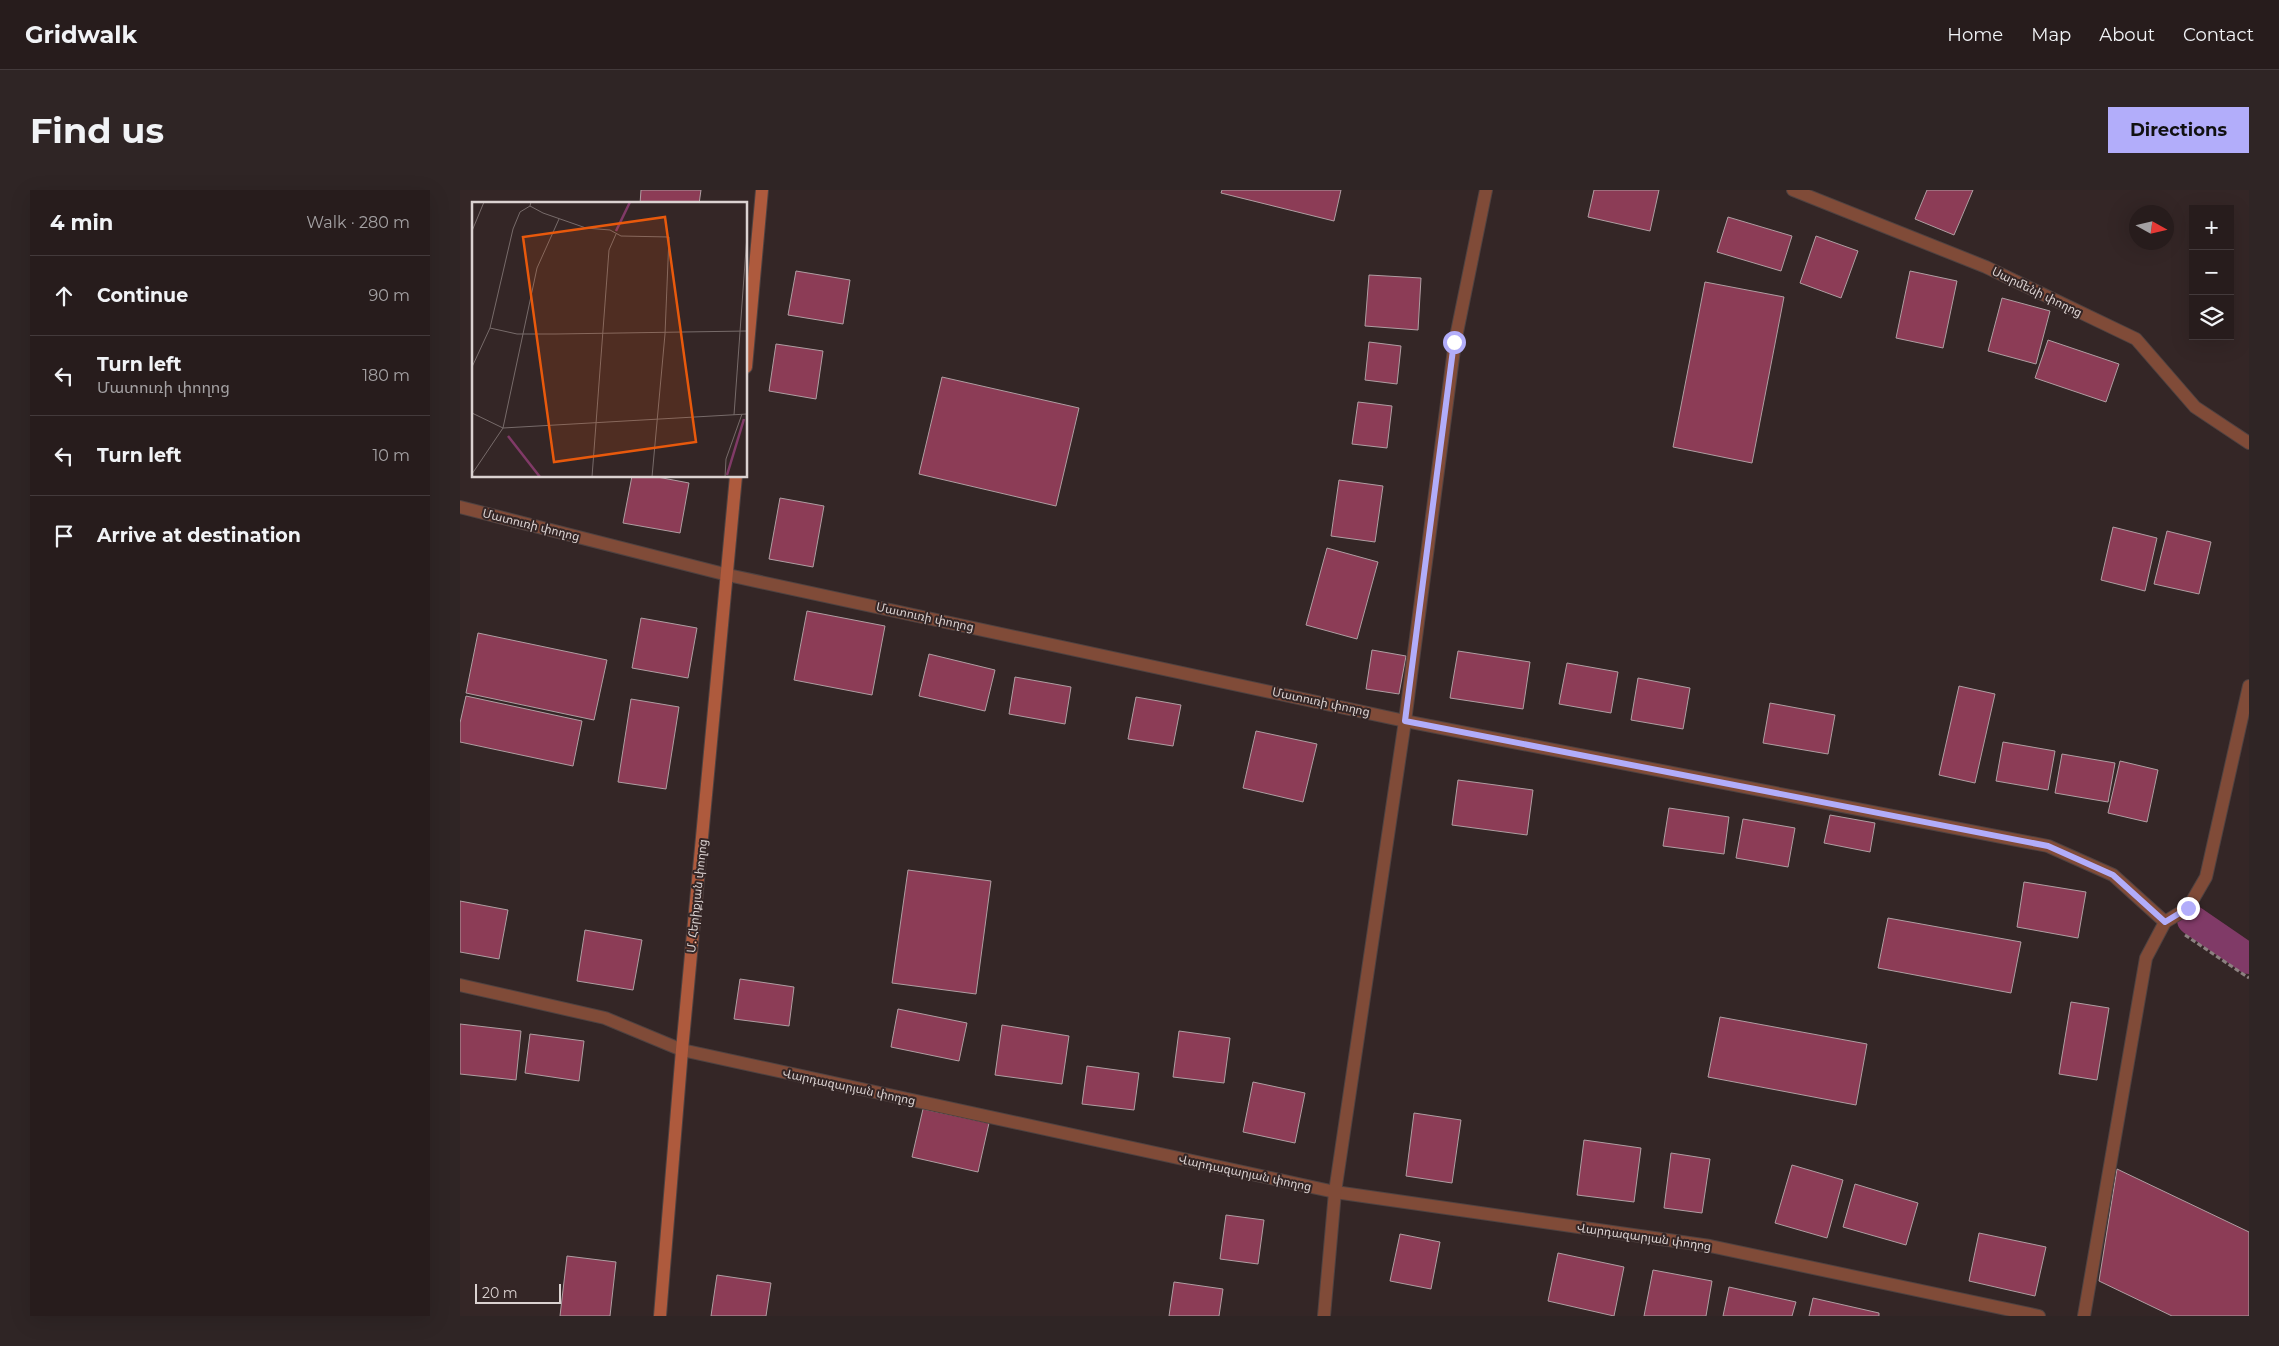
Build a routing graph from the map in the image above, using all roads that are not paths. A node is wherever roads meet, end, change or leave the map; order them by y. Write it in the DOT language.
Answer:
graph roads {
  1 [pos="762,190"];
  2 [pos="1486,190"];
  3 [pos="1793,190"];
  4 [pos="748,344"];
  5 [pos="2249,443"];
  6 [pos="736,478"];
  7 [pos="460,506"];
  8 [pos="728,575"];
  9 [pos="2249,686"];
  10 [pos="1405,721"];
  11 [pos="2165,922"];
  12 [pos="460,985"];
  13 [pos="682,1050"];
  14 [pos="1335,1192"];
  15 [pos="660,1316"];
  16 [pos="1324,1316"];
  17 [pos="2039,1316"];
  18 [pos="2084,1316"];
  1 -- 4 [label="main road"];
  2 -- 10 [label="street"];
  3 -- 5 [label="street, Սարմենի փողոց"];
  6 -- 8 [label="main road, Մ. Հերիքյան փողոց"];
  7 -- 8 [label="street, Մատուռի փողոց"];
  8 -- 10 [label="street, Մատուռի փողոց"];
  8 -- 13 [label="main road, Մ. Հերիքյան փողոց"];
  9 -- 11 [label="street"];
  10 -- 11 [label="street, Մատուռի փողոց"];
  10 -- 14 [label="street"];
  11 -- 18 [label="street"];
  12 -- 13 [label="street, Վարդազարյան փողոց"];
  13 -- 14 [label="street, Վարդազարյան փողոց"];
  13 -- 15 [label="main road, Մ. Հերիքյան փողոց"];
  14 -- 16 [label="street"];
  14 -- 17 [label="street, Վարդազարյան փողոց"];
}
